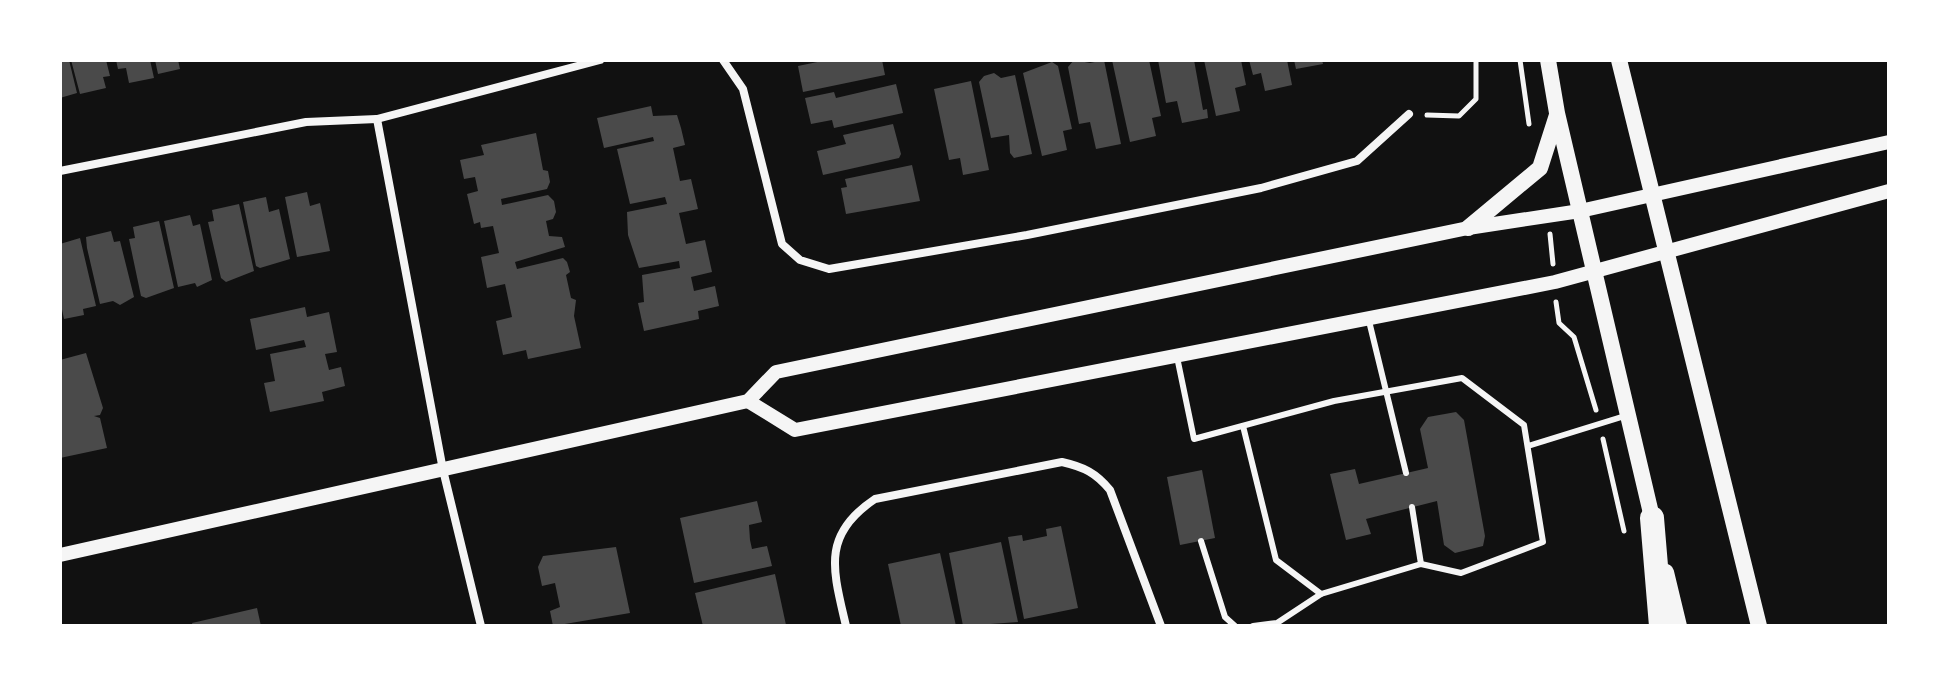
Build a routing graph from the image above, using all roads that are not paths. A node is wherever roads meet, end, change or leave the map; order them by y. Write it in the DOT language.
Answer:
graph roads {
  1 [pos="600,60"];
  2 [pos="723,60"];
  3 [pos="1548,60"];
  4 [pos="1624,63"];
  5 [pos="1557,113"];
  6 [pos="1409,114"];
  7 [pos="377,119"];
  8 [pos="1889,142"];
  9 [pos="60,171"];
  10 [pos="1889,191"];
  11 [pos="1653,193"];
  12 [pos="1580,211"];
  13 [pos="1468,228"];
  14 [pos="1667,250"];
  15 [pos="1595,272"];
  16 [pos="1369,320"];
  17 [pos="1177,357"];
  18 [pos="1386,391"];
  19 [pos="748,401"];
  20 [pos="1628,415"];
  21 [pos="1243,426"];
  22 [pos="1528,446"];
  23 [pos="443,470"];
  24 [pos="1406,473"];
  25 [pos="1412,507"];
  26 [pos="1652,518"];
  27 [pos="1201,541"];
  28 [pos="60,555"];
  29 [pos="1421,564"];
  30 [pos="1321,594"];
  31 [pos="481,626"];
  32 [pos="846,626"];
  33 [pos="1161,626"];
  34 [pos="1235,626"];
  35 [pos="1253,626"];
  36 [pos="1661,626"];
  37 [pos="1679,626"];
  38 [pos="1759,626"];
  1 -- 7 [label="street"];
  2 -- 6 [label="street"];
  3 -- 5 [label="main road"];
  4 -- 11 [label="main road"];
  5 -- 12 [label="main road"];
  5 -- 13 [label="main road"];
  7 -- 9 [label="street"];
  7 -- 23 [label="street"];
  8 -- 11 [label="street"];
  10 -- 14 [label="street"];
  11 -- 12 [label="street"];
  11 -- 14 [label="main road"];
  12 -- 13 [label="street"];
  12 -- 15 [label="main road"];
  13 -- 19 [label="street"];
  14 -- 15 [label="street"];
  14 -- 38 [label="main road"];
  15 -- 16 [label="street"];
  15 -- 20 [label="main road"];
  16 -- 17 [label="street"];
  16 -- 18 [label="lane"];
  17 -- 19 [label="street"];
  17 -- 21 [label="lane"];
  18 -- 21 [label="lane"];
  18 -- 22 [label="lane"];
  18 -- 24 [label="lane"];
  19 -- 23 [label="street"];
  20 -- 22 [label="lane"];
  20 -- 26 [label="main road"];
  21 -- 30 [label="lane"];
  22 -- 29 [label="lane"];
  23 -- 28 [label="street"];
  23 -- 31 [label="street"];
  25 -- 29 [label="lane"];
  26 -- 36 [label="highway"];
  26 -- 37 [label="main road"];
  27 -- 34 [label="lane"];
  29 -- 30 [label="lane"];
  30 -- 35 [label="lane"];
  32 -- 33 [label="street"];
}
